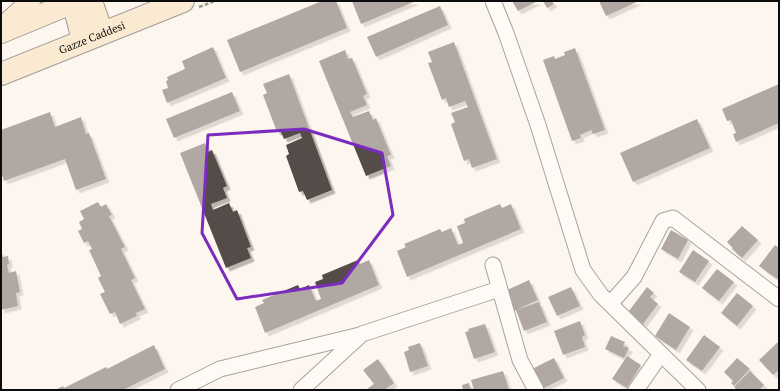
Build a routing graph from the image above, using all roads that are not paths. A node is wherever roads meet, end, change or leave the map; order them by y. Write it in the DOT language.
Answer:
graph roads {
  1 [pos="29,1"];
  2 [pos="79,1"];
  3 [pos="183,1"];
  4 [pos="493,1"];
  5 [pos="1,30"];
  6 [pos="93,37"];
  7 [pos="1,74"];
  8 [pos="493,265"];
  9 [pos="499,289"];
  10 [pos="779,299"];
  11 [pos="610,304"];
  12 [pos="362,334"];
  13 [pos="662,354"];
  14 [pos="178,390"];
  15 [pos="301,390"];
  16 [pos="536,390"];
  17 [pos="636,390"];
  18 [pos="698,390"];
  1 -- 5 [label="main road"];
  2 -- 5 [label="main road"];
  2 -- 6 [label="main road"];
  3 -- 6 [label="main road, Gazze Caddesi"];
  4 -- 11 [label="street"];
  6 -- 7 [label="main road, Gazze Caddesi"];
  8 -- 9 [label="street"];
  9 -- 12 [label="street"];
  9 -- 16 [label="street"];
  10 -- 11 [label="street"];
  11 -- 13 [label="street"];
  12 -- 14 [label="street"];
  12 -- 15 [label="street"];
  13 -- 17 [label="street"];
  13 -- 18 [label="street"];
}
